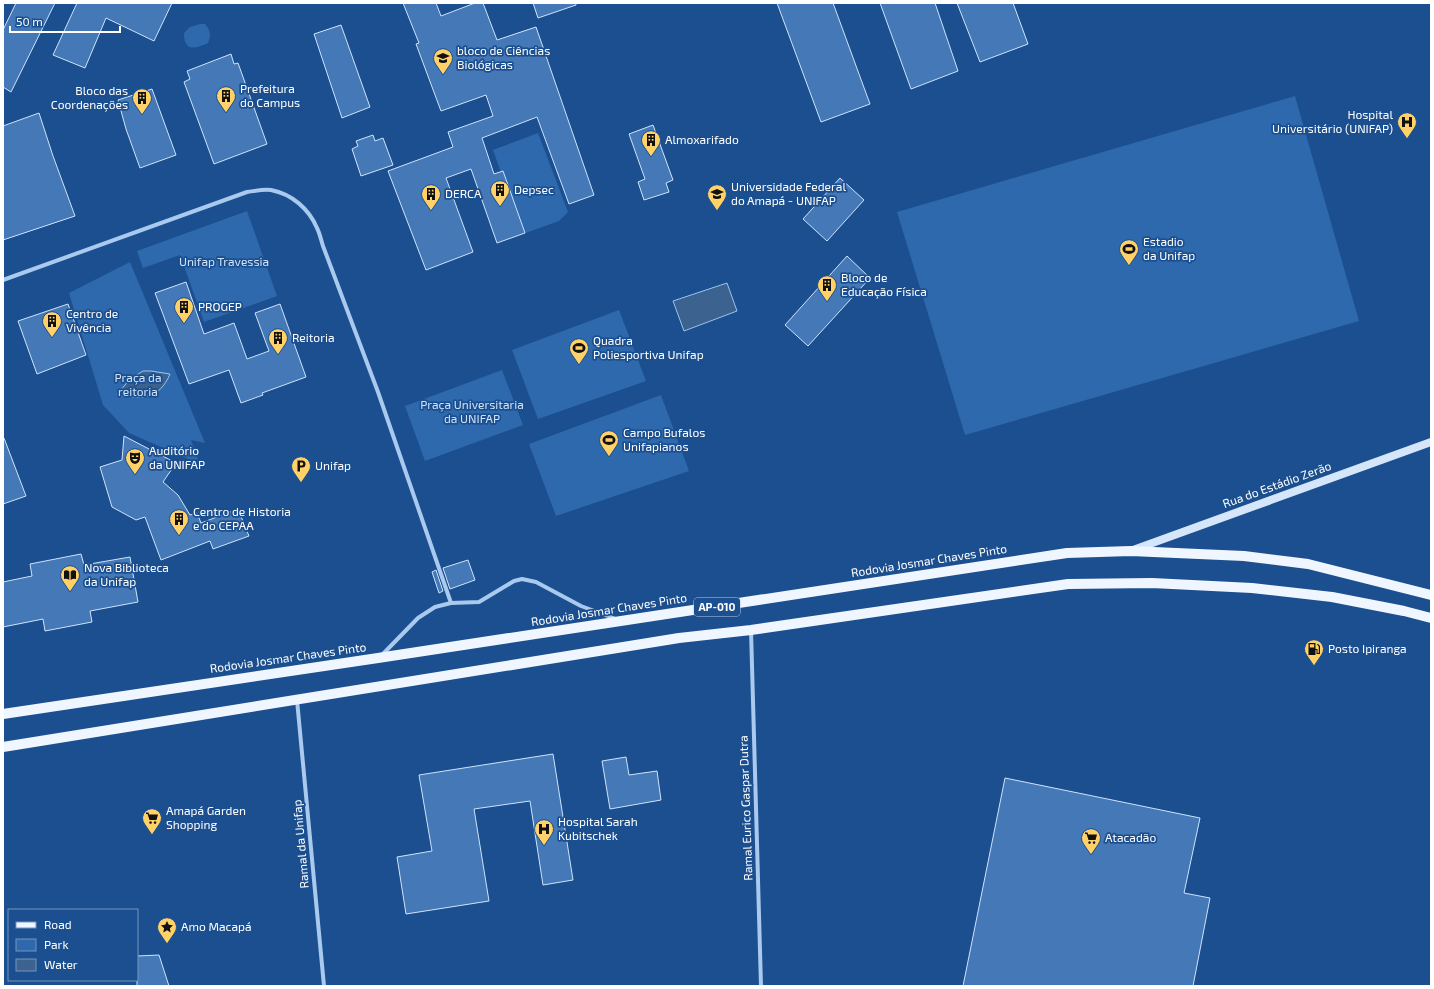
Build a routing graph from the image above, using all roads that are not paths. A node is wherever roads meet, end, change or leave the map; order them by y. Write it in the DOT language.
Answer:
graph roads {
  1 [pos="3,280"];
  2 [pos="1431,442"];
  3 [pos="1131,551"];
  4 [pos="1431,595"];
  5 [pos="451,603"];
  6 [pos="1431,618"];
  7 [pos="622,621"];
  8 [pos="751,630"];
  9 [pos="378,658"];
  10 [pos="297,699"];
  11 [pos="3,714"];
  12 [pos="3,747"];
  13 [pos="324,986"];
  14 [pos="761,986"];
  1 -- 5 [label="street"];
  2 -- 3 [label="street, Rua do Estádio Zerão"];
  3 -- 4 [label="main road, Rodovia Josmar Chaves Pinto / AP-010"];
  3 -- 7 [label="main road, Rodovia Josmar Chaves Pinto / AP-010"];
  5 -- 7 [label="street"];
  5 -- 9 [label="street"];
  6 -- 8 [label="main road, AP-010"];
  7 -- 9 [label="main road, Rodovia Josmar Chaves Pinto / AP-010"];
  8 -- 10 [label="main road, AP-010"];
  8 -- 14 [label="street, Ramal Eurico Gaspar Dutra"];
  9 -- 11 [label="main road, Rodovia Josmar Chaves Pinto / AP-010"];
  10 -- 12 [label="main road, AP-010"];
  10 -- 13 [label="street, Ramal da Unifap"];
}
